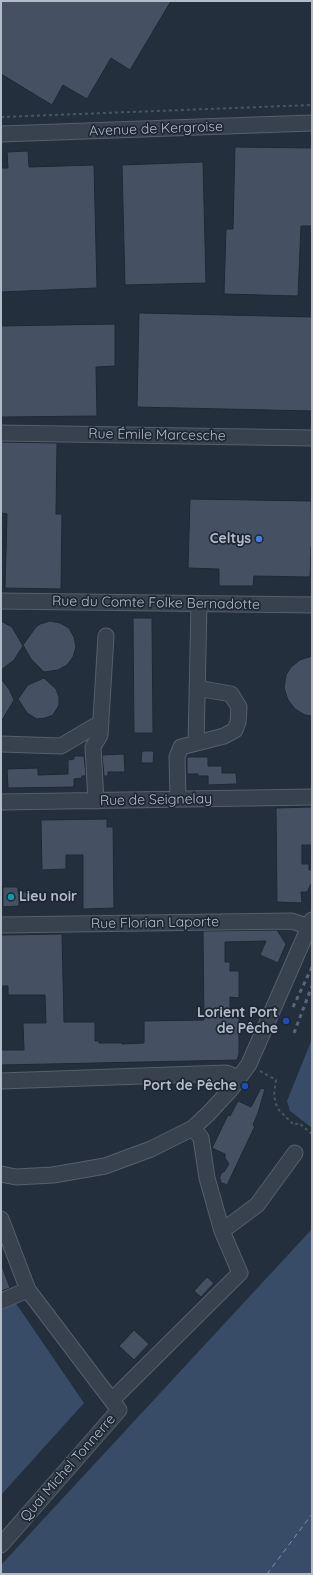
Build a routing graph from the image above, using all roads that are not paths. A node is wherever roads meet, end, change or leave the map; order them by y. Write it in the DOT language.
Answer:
graph roads {
  1 [pos="312,123"];
  2 [pos="1,134"];
  3 [pos="1,432"];
  4 [pos="312,438"];
  5 [pos="1,601"];
  6 [pos="199,604"];
  7 [pos="312,605"];
  8 [pos="106,636"];
  9 [pos="197,688"];
  10 [pos="100,723"];
  11 [pos="196,743"];
  12 [pos="1,744"];
  13 [pos="312,797"];
  14 [pos="178,799"];
  15 [pos="96,801"];
  16 [pos="1,802"];
  17 [pos="310,923"];
  18 [pos="1,925"];
  19 [pos="239,1078"];
  20 [pos="1,1081"];
  21 [pos="193,1128"];
  22 [pos="295,1153"];
  23 [pos="1,1174"];
  24 [pos="1,1219"];
  25 [pos="222,1231"];
  26 [pos="28,1290"];
  27 [pos="1,1301"];
  28 [pos="116,1405"];
  29 [pos="1,1544"];
  1 -- 2 [label="street, Avenue de Kergroise"];
  3 -- 4 [label="street, Rue Émile Marcesche"];
  5 -- 6 [label="street, Rue du Comte Folke Bernadotte"];
  6 -- 7 [label="street, Rue du Comte Folke Bernadotte"];
  6 -- 9 [label="street"];
  8 -- 10 [label="street"];
  9 -- 11 [label="street"];
  9 -- 11 [label="street"];
  10 -- 12 [label="street"];
  10 -- 15 [label="street"];
  11 -- 14 [label="street"];
  13 -- 14 [label="street, Rue de Seignelay"];
  14 -- 15 [label="street, Rue de Seignelay"];
  15 -- 16 [label="street, Rue de Seignelay"];
  17 -- 18 [label="street, Rue Florian Laporte"];
  17 -- 19 [label="street"];
  19 -- 20 [label="street"];
  19 -- 21 [label="street"];
  21 -- 23 [label="street"];
  21 -- 25 [label="street"];
  22 -- 25 [label="street"];
  24 -- 26 [label="street"];
  25 -- 28 [label="street, Quai Michel Tonnerre"];
  26 -- 27 [label="street"];
  26 -- 28 [label="street"];
  28 -- 29 [label="street, Quai Michel Tonnerre"];
}
